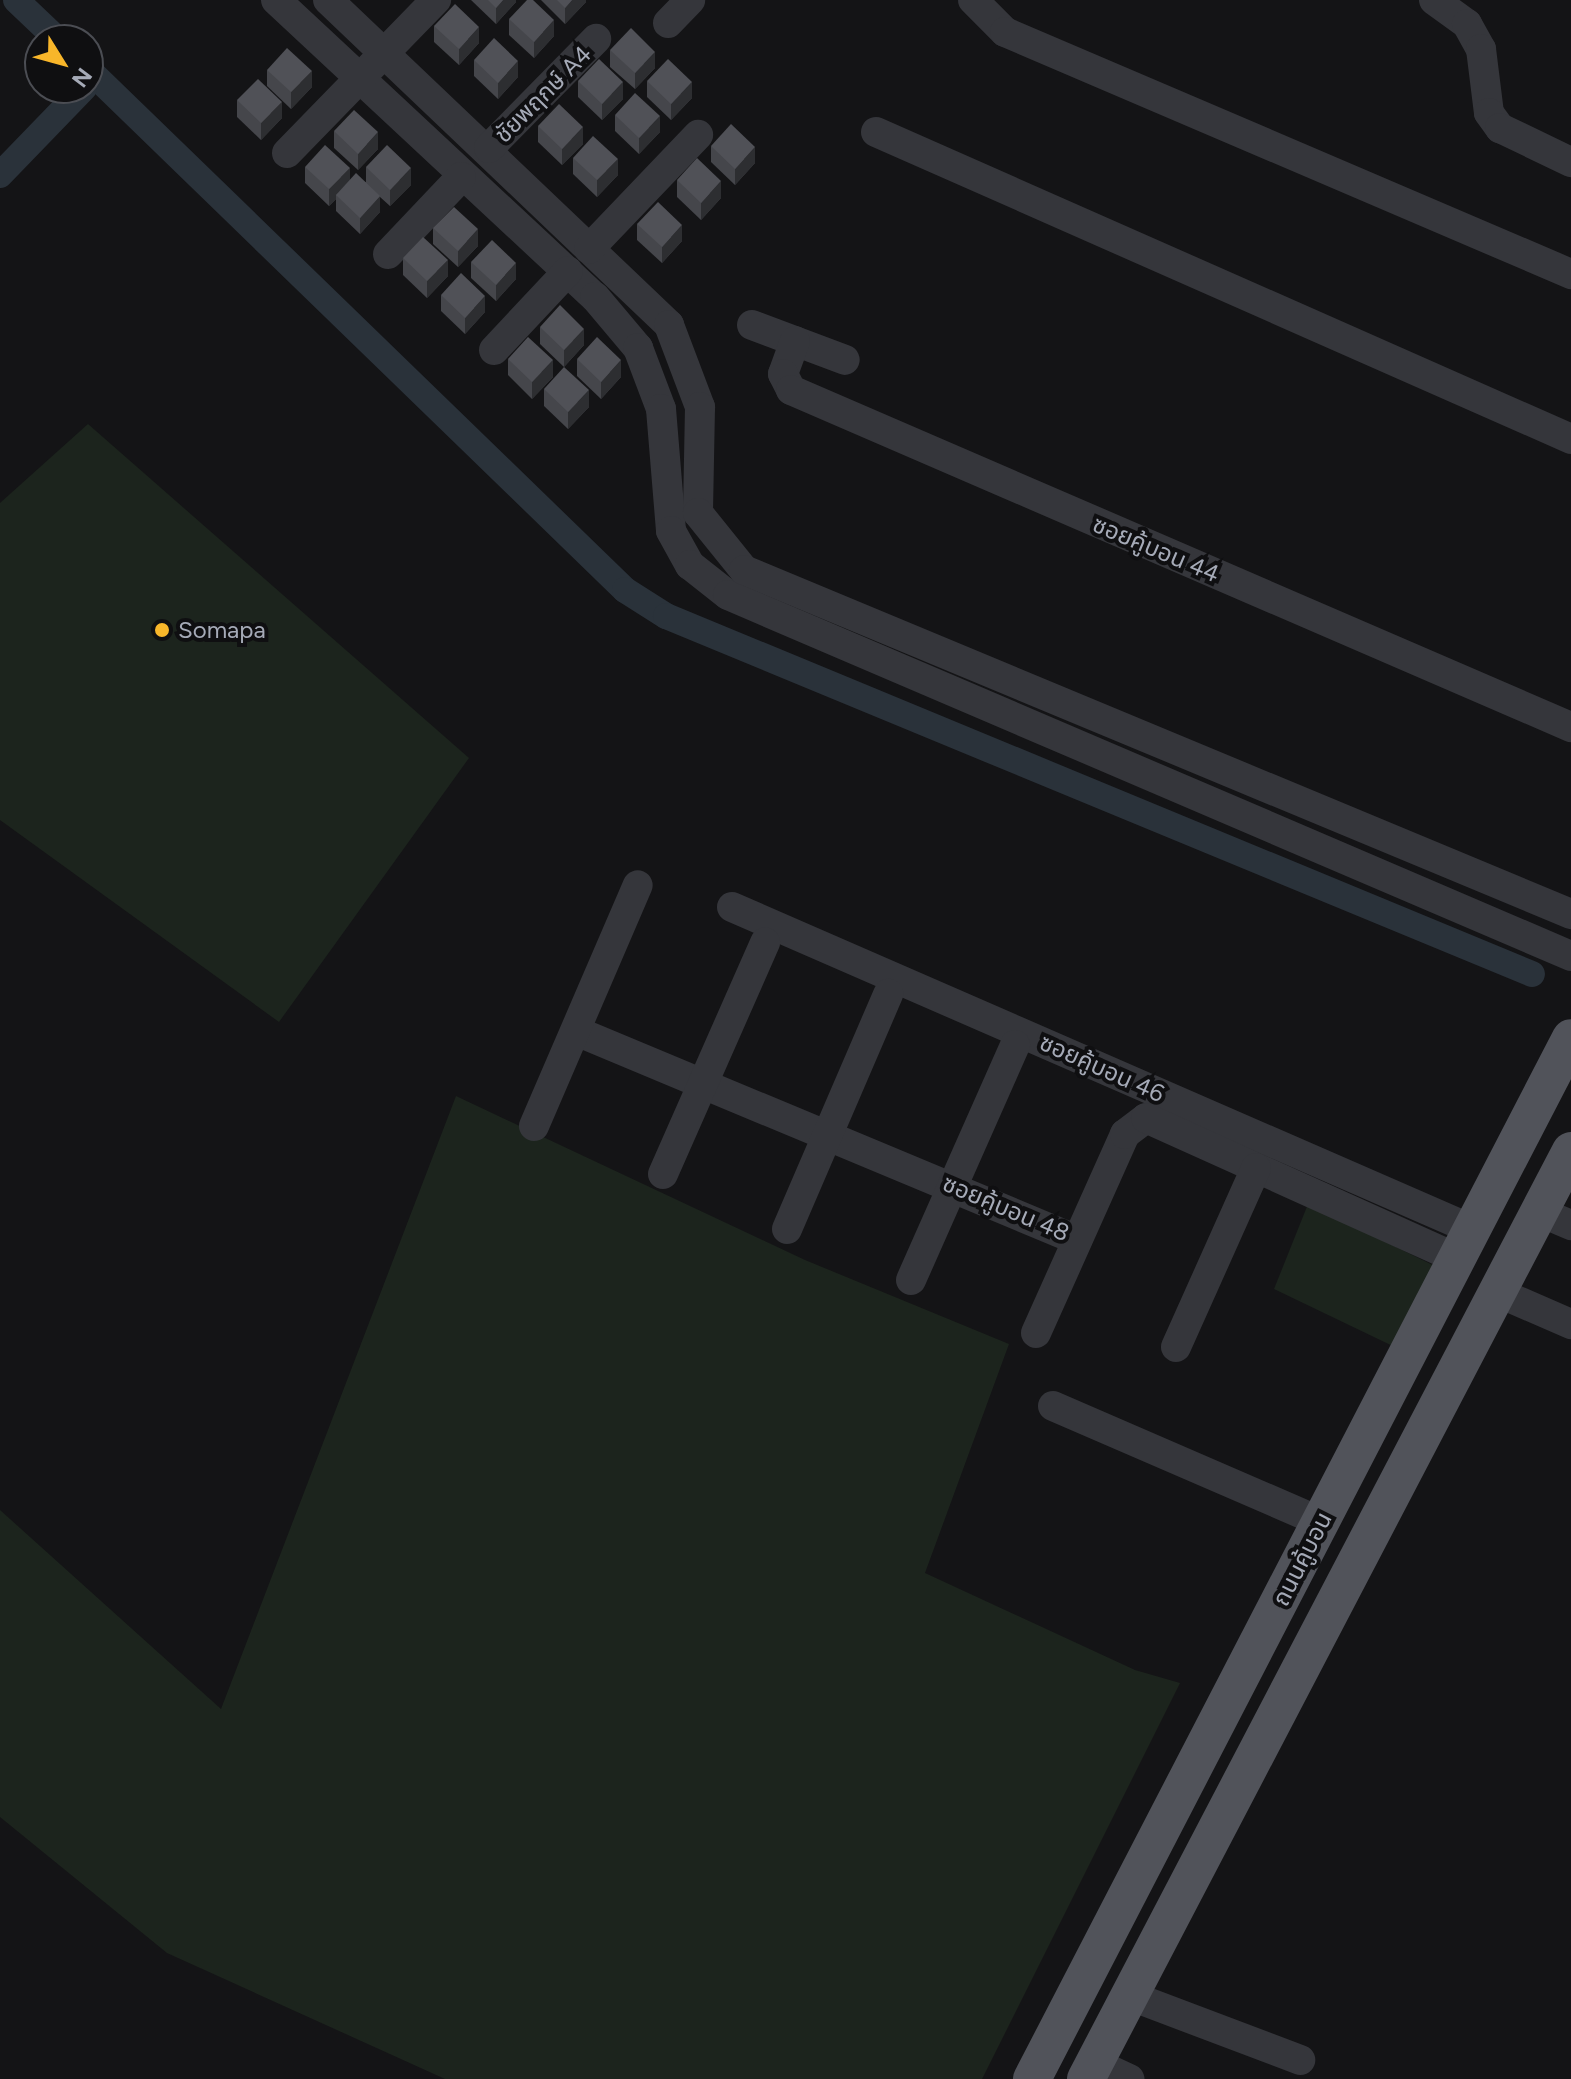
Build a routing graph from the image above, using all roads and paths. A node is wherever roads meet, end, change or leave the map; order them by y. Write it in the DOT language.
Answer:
graph roads {
  1 [pos="276,0"];
  2 [pos="328,0"];
  3 [pos="436,0"];
  4 [pos="690,0"];
  5 [pos="973,0"];
  6 [pos="1434,0"];
  7 [pos="668,23"];
  8 [pos="596,39"];
  9 [pos="385,56"];
  10 [pos="363,81"];
  11 [pos="876,132"];
  12 [pos="698,135"];
  13 [pos="489,148"];
  14 [pos="287,153"];
  15 [pos="1571,162"];
  16 [pos="461,177"];
  17 [pos="589,249"];
  18 [pos="388,254"];
  19 [pos="568,271"];
  20 [pos="1571,274"];
  21 [pos="752,325"];
  22 [pos="795,341"];
  23 [pos="494,350"];
  24 [pos="845,360"];
  25 [pos="1571,439"];
  26 [pos="744,570"];
  27 [pos="728,595"];
  28 [pos="1571,727"];
  29 [pos="638,885"];
  30 [pos="732,907"];
  31 [pos="1571,914"];
  32 [pos="765,943"];
  33 [pos="1571,956"];
  34 [pos="888,994"];
  35 [pos="576,1031"];
  36 [pos="1571,1038"];
  37 [pos="1015,1045"];
  38 [pos="704,1080"];
  39 [pos="534,1126"];
  40 [pos="830,1132"];
  41 [pos="1256,1168"];
  42 [pos="663,1174"];
  43 [pos="953,1185"];
  44 [pos="1562,1192"];
  45 [pos="787,1229"];
  46 [pos="1077,1240"];
  47 [pos="1465,1244"];
  48 [pos="911,1280"];
  49 [pos="1497,1292"];
  50 [pos="1571,1324"];
  51 [pos="1036,1333"];
  52 [pos="1176,1347"];
  53 [pos="1053,1406"];
  54 [pos="1321,1522"];
  55 [pos="1131,1996"];
  56 [pos="1300,2060"];
  57 [pos="1091,2071"];
  58 [pos="1032,2079"];
  59 [pos="1129,2079"];
  1 -- 10 [label="street"];
  2 -- 9 [label="street"];
  3 -- 9 [label="street"];
  4 -- 7 [label="street"];
  5 -- 20 [label="street"];
  6 -- 15 [label="street"];
  8 -- 13 [label="street, ชัยพฤกษ์ A4"];
  9 -- 10 [label="street"];
  9 -- 13 [label="street"];
  10 -- 14 [label="street"];
  10 -- 16 [label="street"];
  11 -- 25 [label="street"];
  12 -- 17 [label="street"];
  13 -- 17 [label="street"];
  16 -- 18 [label="street"];
  16 -- 19 [label="street"];
  17 -- 26 [label="street"];
  19 -- 23 [label="street"];
  19 -- 27 [label="street"];
  21 -- 22 [label="street"];
  22 -- 24 [label="street"];
  22 -- 28 [label="street, ซอยคู้บอน 44"];
  26 -- 27 [label="street"];
  26 -- 31 [label="street"];
  27 -- 33 [label="street"];
  29 -- 35 [label="street"];
  30 -- 47 [label="street, ซอยคู้บอน 46"];
  32 -- 38 [label="street"];
  34 -- 40 [label="street"];
  35 -- 38 [label="street, ซอยคู้บอน 48"];
  35 -- 39 [label="street"];
  36 -- 47 [label="main road, ถนนคู้บอน"];
  37 -- 43 [label="street"];
  38 -- 40 [label="street, ซอยคู้บอน 48"];
  38 -- 42 [label="street"];
  40 -- 43 [label="street, ซอยคู้บอน 48"];
  40 -- 45 [label="street"];
  41 -- 46 [label="street, ซอยคู้บอน 48"];
  41 -- 47 [label="street, ซอยคู้บอน 48"];
  41 -- 52 [label="street"];
  43 -- 46 [label="street, ซอยคู้บอน 48"];
  43 -- 48 [label="street"];
  44 -- 49 [label="main road"];
  46 -- 51 [label="street"];
  47 -- 54 [label="main road, ถนนคู้บอน"];
  49 -- 50 [label="street"];
  49 -- 55 [label="main road"];
  53 -- 54 [label="street"];
  54 -- 58 [label="main road, ถนนคู้บอน"];
  55 -- 56 [label="street"];
  55 -- 57 [label="main road"];
  57 -- 59 [label="street"];
}
